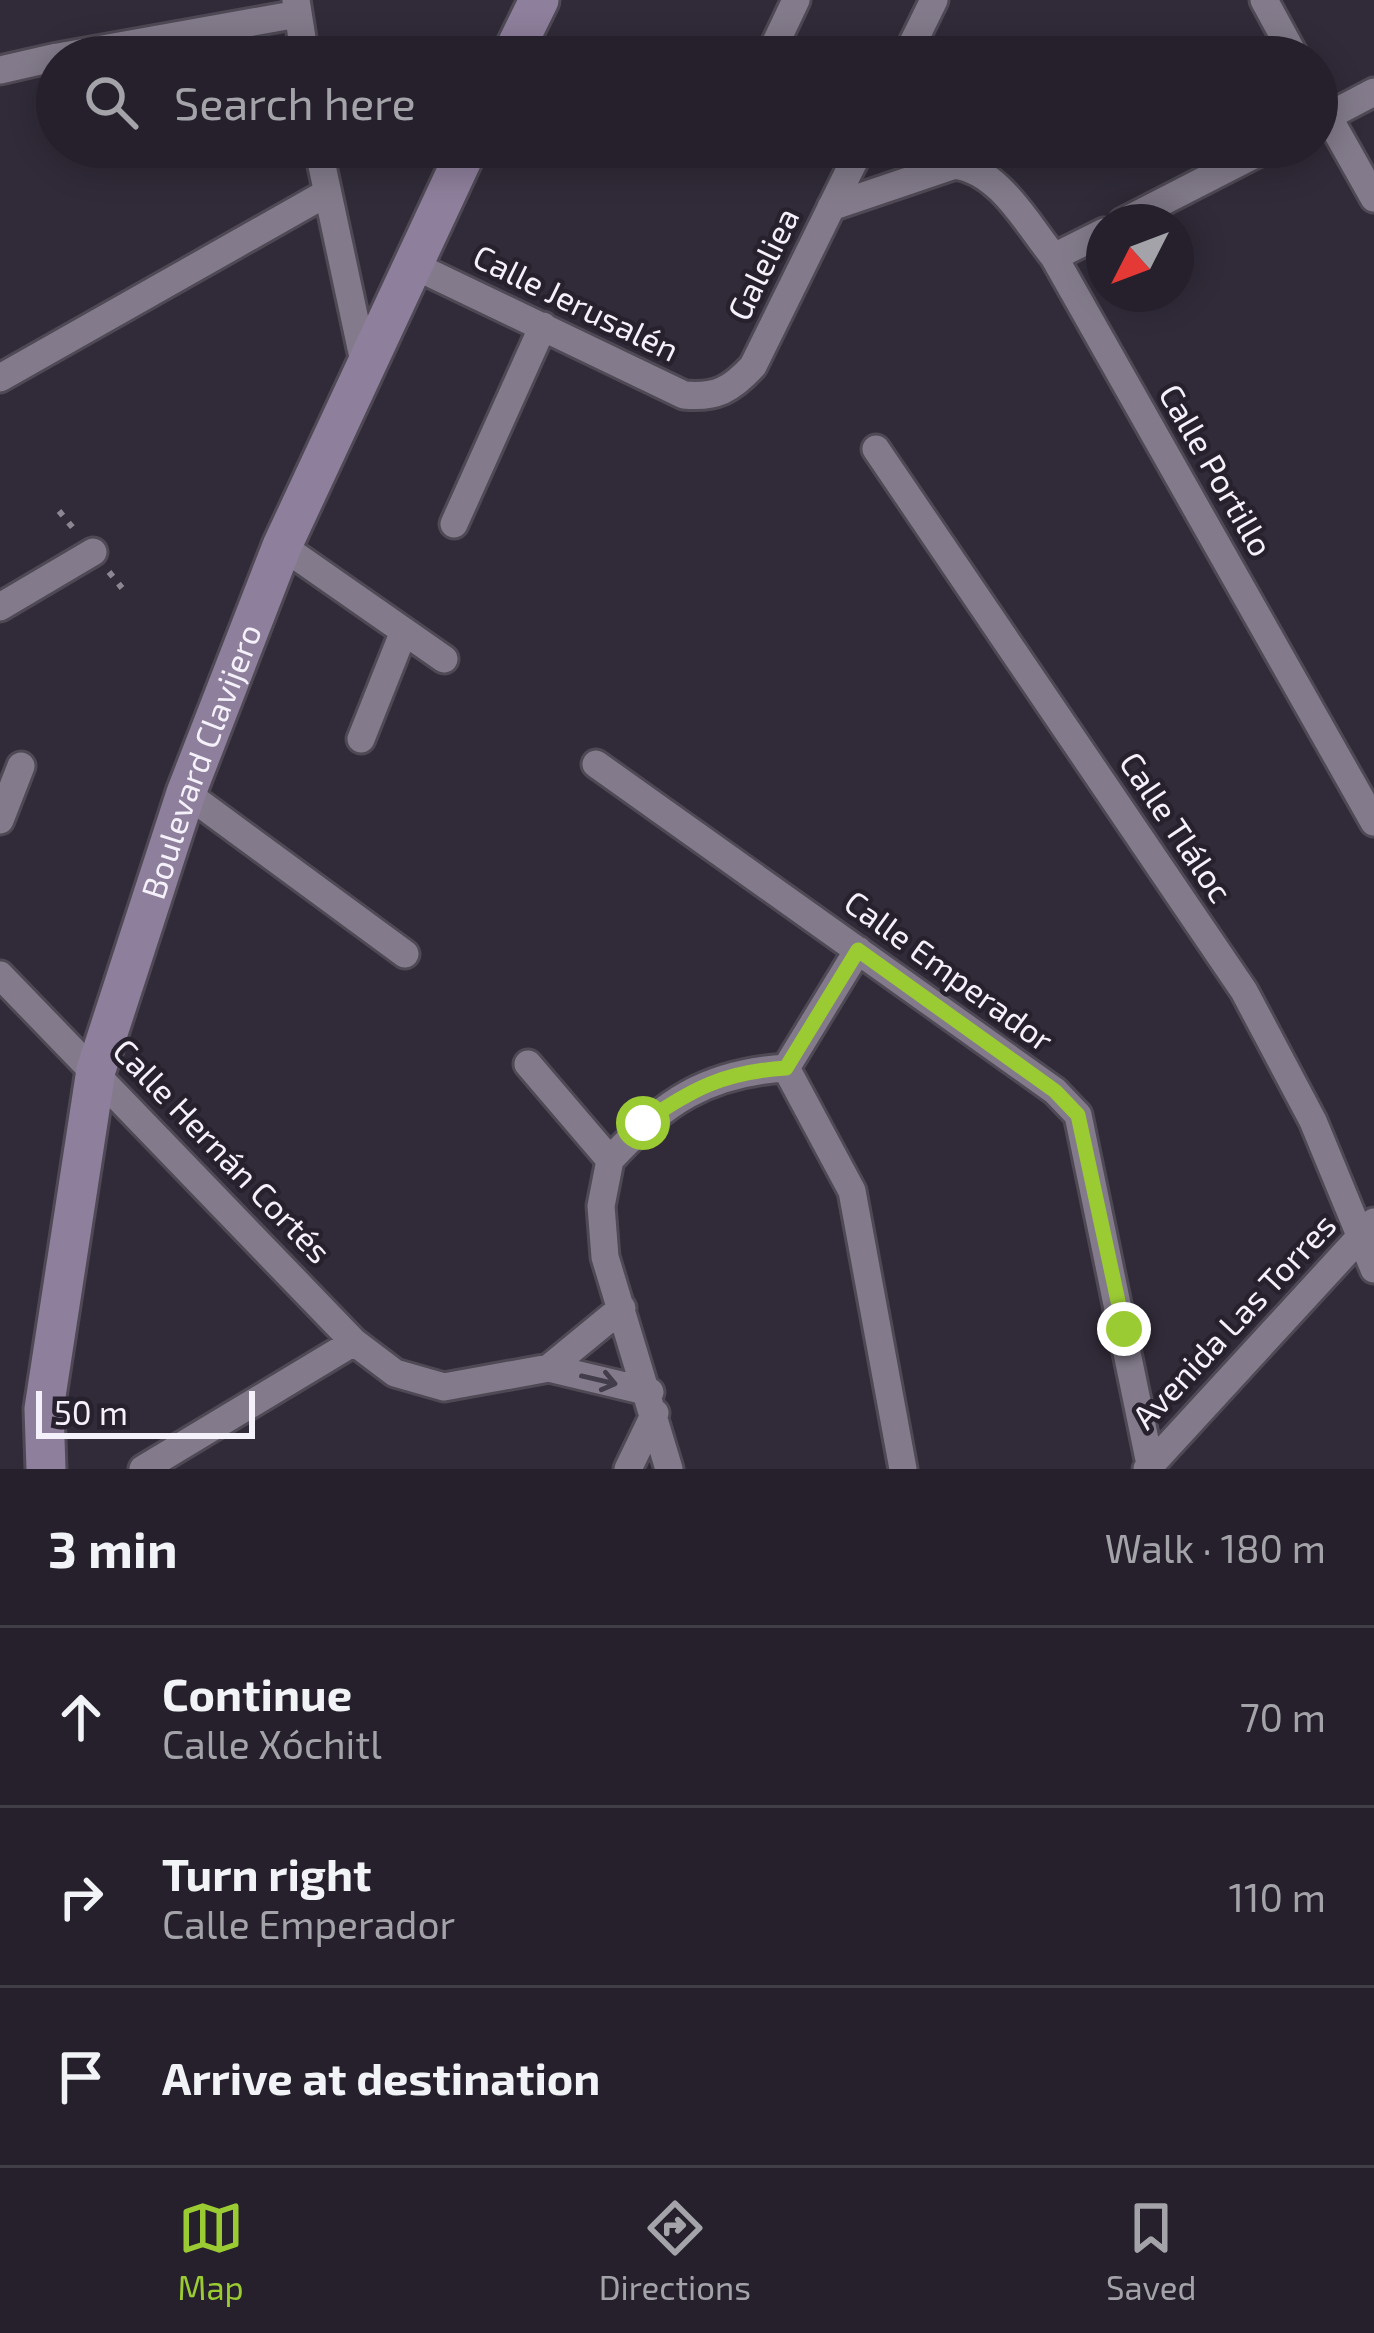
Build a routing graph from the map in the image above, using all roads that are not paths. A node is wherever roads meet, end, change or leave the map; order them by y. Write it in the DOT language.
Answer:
graph roads {
  1 [pos="539,0"];
  2 [pos="796,0"];
  3 [pos="934,0"];
  4 [pos="1264,0"];
  5 [pos="300,5"];
  6 [pos="156,36"];
  7 [pos="302,36"];
  8 [pos="521,36"];
  9 [pos="779,36"];
  10 [pos="916,36"];
  11 [pos="1284,36"];
  12 [pos="36,62"];
  13 [pos="0,70"];
  14 [pos="1374,92"];
  15 [pos="1338,106"];
  16 [pos="1338,140"];
  17 [pos="321,168"];
  18 [pos="458,168"];
  19 [pos="850,168"];
  20 [pos="961,168"];
  21 [pos="976,168"];
  22 [pos="1228,168"];
  23 [pos="325,194"];
  24 [pos="1374,198"];
  25 [pos="1158,204"];
  26 [pos="831,207"];
  27 [pos="1086,241"];
  28 [pos="1054,257"];
  29 [pos="411,264"];
  30 [pos="543,326"];
  31 [pos="364,362"];
  32 [pos="0,378"];
  33 [pos="712,398"];
  34 [pos="876,449"];
  35 [pos="454,524"];
  36 [pos="282,546"];
  37 [pos="93,552"];
  38 [pos="0,607"];
  39 [pos="404,631"];
  40 [pos="444,659"];
  41 [pos="361,739"];
  42 [pos="596,764"];
  43 [pos="21,766"];
  44 [pos="186,793"];
  45 [pos="0,820"];
  46 [pos="1374,822"];
  47 [pos="858,950"];
  48 [pos="405,954"];
  49 [pos="0,975"];
  50 [pos="529,1064"];
  51 [pos="786,1068"];
  52 [pos="95,1070"];
  53 [pos="610,1160"];
  54 [pos="1366,1231"];
  55 [pos="1374,1268"];
  56 [pos="622,1308"];
  57 [pos="354,1342"];
  58 [pos="549,1368"];
  59 [pos="653,1402"];
  60 [pos="44,1408"];
  61 [pos="1149,1468"];
  62 [pos="21,1469"];
  63 [pos="46,1469"];
  64 [pos="143,1469"];
  65 [pos="628,1469"];
  66 [pos="669,1469"];
  67 [pos="903,1469"];
  1 -- 8 [label="street"];
  2 -- 9 [label="street"];
  3 -- 10 [label="street"];
  4 -- 11 [label="street"];
  5 -- 6 [label="street"];
  5 -- 7 [label="street"];
  12 -- 13 [label="street"];
  14 -- 15 [label="street"];
  16 -- 24 [label="street"];
  17 -- 23 [label="street"];
  18 -- 29 [label="street, Boulevard Clavijero"];
  19 -- 26 [label="street, Galeliea"];
  20 -- 26 [label="street, Calle Portillo"];
  21 -- 28 [label="street, Calle Portillo"];
  22 -- 25 [label="street"];
  23 -- 31 [label="street"];
  23 -- 32 [label="street"];
  26 -- 33 [label="street, Galeliea"];
  27 -- 28 [label="street"];
  28 -- 46 [label="street, Calle Portillo"];
  29 -- 30 [label="street, Calle Jerusalén"];
  29 -- 31 [label="street, Boulevard Clavijero"];
  30 -- 33 [label="street, Calle Jerusalén"];
  30 -- 35 [label="street"];
  31 -- 36 [label="street, Boulevard Clavijero"];
  34 -- 54 [label="street, Calle Tláloc"];
  36 -- 39 [label="street"];
  36 -- 44 [label="street, Boulevard Clavijero"];
  37 -- 38 [label="street"];
  39 -- 40 [label="street"];
  39 -- 41 [label="street"];
  42 -- 47 [label="street, Calle Emperador"];
  43 -- 45 [label="street"];
  44 -- 48 [label="street"];
  44 -- 52 [label="street, Boulevard Clavijero"];
  47 -- 51 [label="street"];
  47 -- 61 [label="street, Calle Emperador"];
  49 -- 52 [label="street, Calle Hernán Cortés"];
  50 -- 53 [label="street"];
  51 -- 53 [label="street"];
  51 -- 67 [label="street"];
  52 -- 57 [label="street, Calle Hernán Cortés"];
  52 -- 60 [label="street, Boulevard Clavijero"];
  53 -- 56 [label="street"];
  54 -- 55 [label="street, Calle Tláloc"];
  54 -- 61 [label="street, Avenida Las Torres"];
  56 -- 58 [label="street"];
  56 -- 59 [label="street"];
  57 -- 58 [label="street, Calle Hernán Cortés"];
  57 -- 64 [label="street"];
  58 -- 59 [label="street, one-way"];
  59 -- 65 [label="street"];
  59 -- 66 [label="street"];
  60 -- 62 [label="street, Boulevard Clavijero"];
  60 -- 63 [label="street, Boulevard Clavijero"];
}
